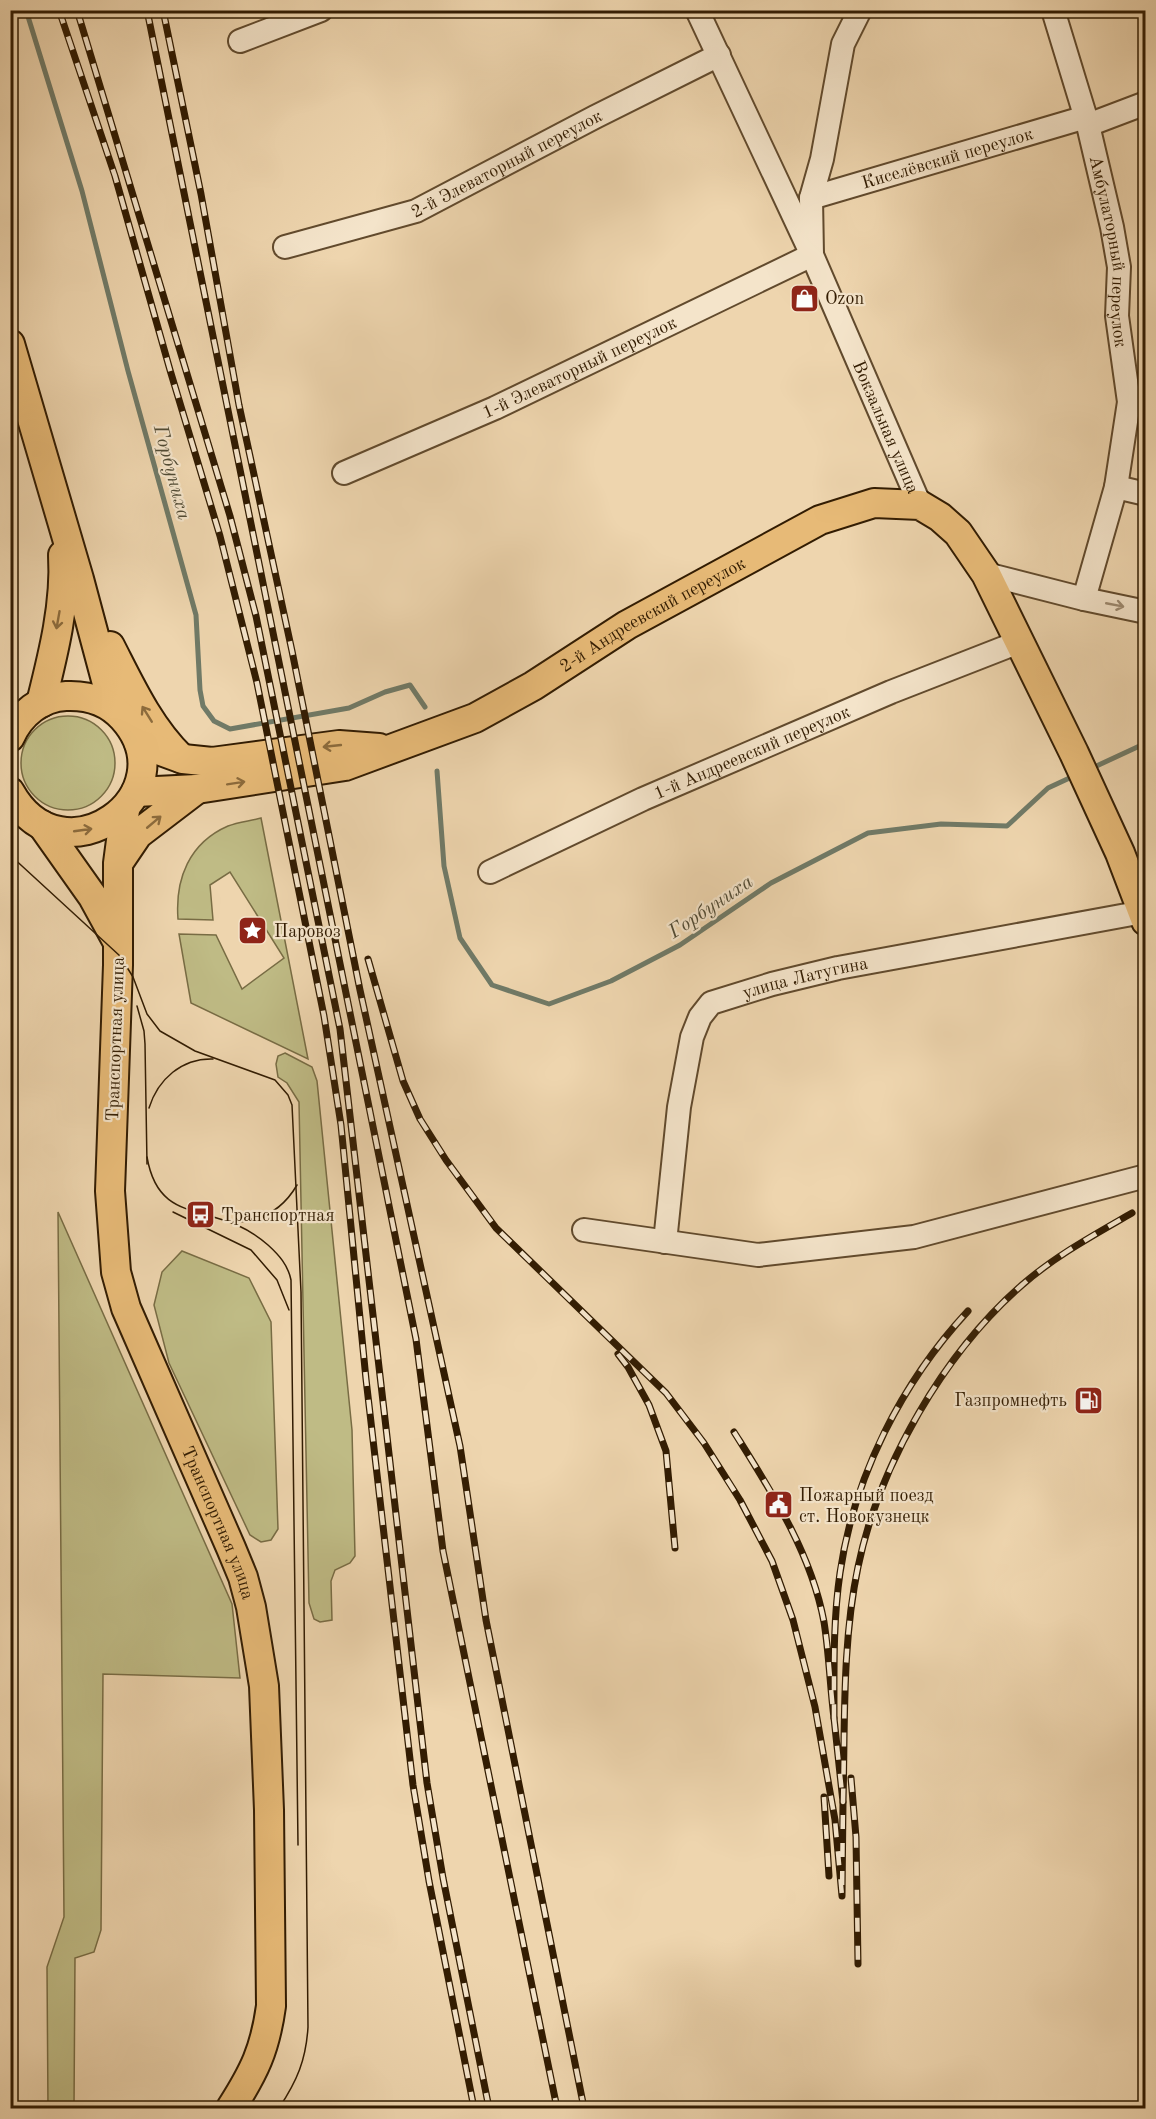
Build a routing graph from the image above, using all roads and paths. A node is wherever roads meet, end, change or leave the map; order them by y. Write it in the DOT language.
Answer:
graph roads {
  1 [pos="321,10"];
  2 [pos="697,10"];
  3 [pos="860,10"];
  4 [pos="1053,10"];
  5 [pos="240,40"];
  6 [pos="719,55"];
  7 [pos="1146,103"];
  8 [pos="1087,121"];
  9 [pos="811,198"];
  10 [pos="285,247"];
  11 [pos="812,255"];
  12 [pos="10,344"];
  13 [pos="344,473"];
  14 [pos="1116,487"];
  15 [pos="1146,494"];
  16 [pos="920,505"];
  17 [pos="60,520"];
  18 [pos="986,574"];
  19 [pos="79,579"];
  20 [pos="1084,599"];
  21 [pos="1146,612"];
  22 [pos="1019,642"];
  23 [pos="41,703"];
  24 [pos="117,710"];
  25 [pos="10,737"];
  26 [pos="139,743"];
  27 [pos="390,748"];
  28 [pos="183,759"];
  29 [pos="197,789"];
  30 [pos="10,792"];
  31 [pos="130,801"];
  32 [pos="42,825"];
  33 [pos="118,863"];
  34 [pos="490,872"];
  35 [pos="1144,916"];
  36 [pos="117,942"];
  37 [pos="1146,1176"];
  38 [pos="585,1230"];
  39 [pos="665,1242"];
  40 [pos="231,2108"];
  1 -- 5 [label="street"];
  2 -- 6 [label="street, Вокзальная улица"];
  3 -- 9 [label="street"];
  4 -- 8 [label="street, Амбулаторный переулок"];
  6 -- 10 [label="street, 2-й Элеваторный переулок"];
  6 -- 11 [label="street, Вокзальная улица"];
  7 -- 8 [label="street, Киселёвский переулок"];
  8 -- 9 [label="street, Киселёвский переулок"];
  8 -- 14 [label="street, Амбулаторный переулок"];
  9 -- 11 [label="street"];
  11 -- 13 [label="street, 1-й Элеваторный переулок"];
  11 -- 16 [label="street, Вокзальная улица"];
  12 -- 17 [label="main road"];
  14 -- 15 [label="street"];
  14 -- 20 [label="street, Амбулаторный переулок"];
  16 -- 18 [label="main road, Вокзальная улица"];
  16 -- 27 [label="main road, 2-й Андреевский переулок"];
  17 -- 19 [label="main road"];
  17 -- 23 [label="main road, one-way"];
  18 -- 20 [label="street"];
  18 -- 22 [label="main road, Вокзальная улица"];
  19 -- 24 [label="main road"];
  28 -- 19 [label="main road, one-way"];
  20 -- 21 [label="street, one-way"];
  22 -- 34 [label="street, 1-й Андреевский переулок"];
  22 -- 35 [label="main road, Вокзальная улица"];
  23 -- 24 [label="main road"];
  23 -- 25 [label="main road"];
  24 -- 26 [label="main road"];
  26 -- 28 [label="main road"];
  26 -- 31 [label="main road, Транспортная улица"];
  27 -- 28 [label="main road, one-way"];
  29 -- 27 [label="main road, 2-й Андреевский переулок, one-way"];
  29 -- 31 [label="main road, 2-й Андреевский переулок"];
  33 -- 29 [label="main road, one-way"];
  30 -- 32 [label="main road"];
  32 -- 31 [label="main road, one-way"];
  31 -- 33 [label="main road, Транспортная улица"];
  32 -- 36 [label="main road"];
  33 -- 36 [label="main road, Транспортная улица"];
  35 -- 39 [label="street, улица Латугина"];
  36 -- 40 [label="main road, Транспортная улица"];
  37 -- 39 [label="street"];
  38 -- 39 [label="street"];
}
